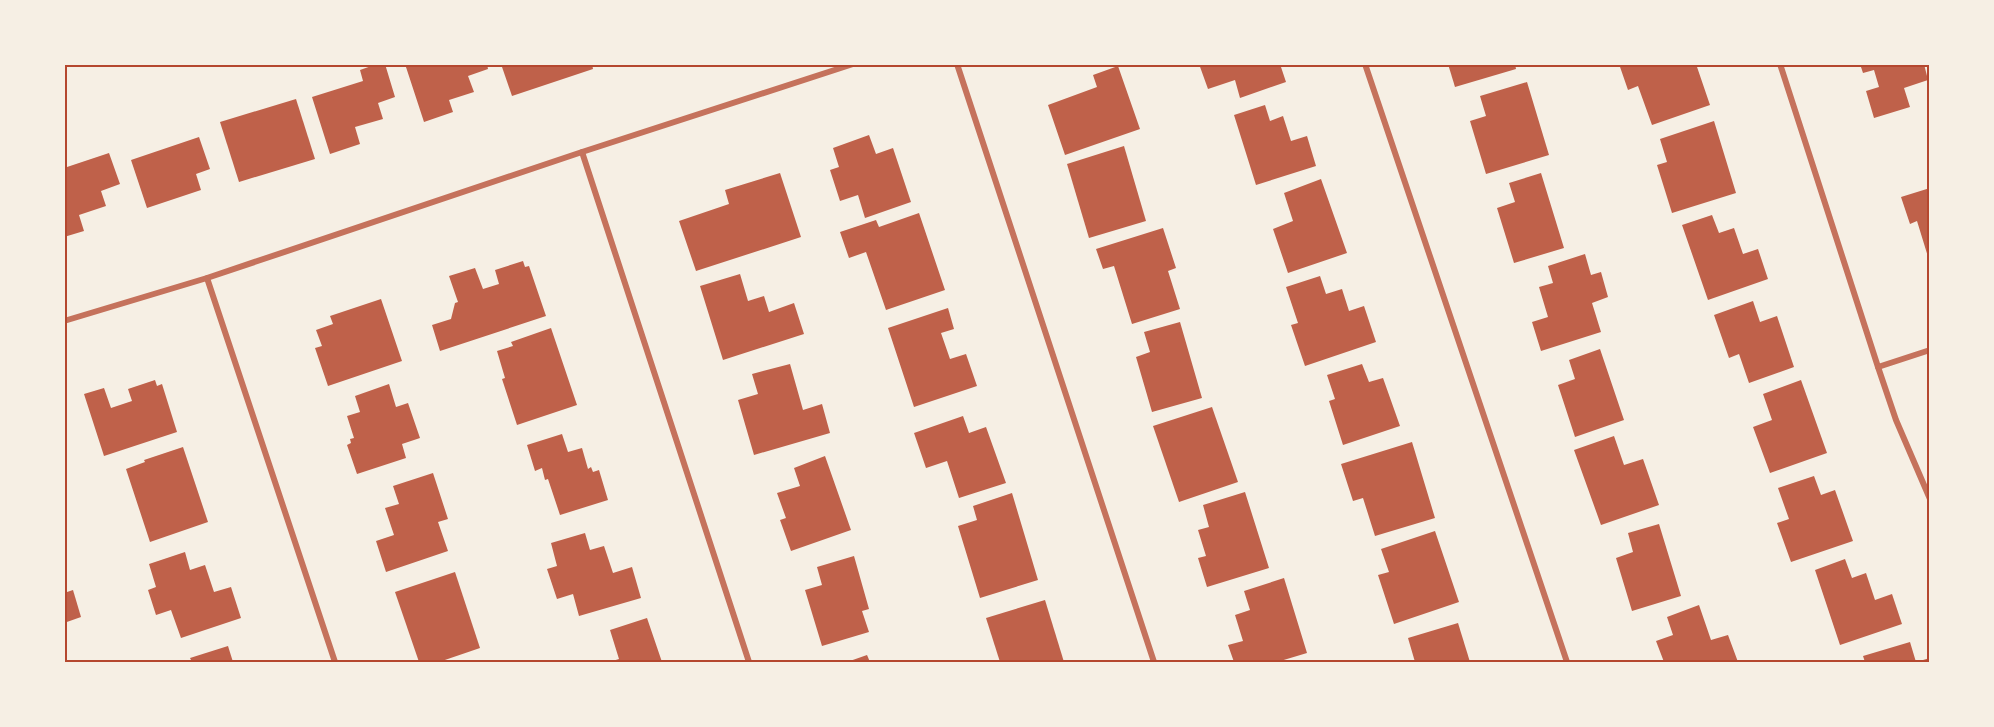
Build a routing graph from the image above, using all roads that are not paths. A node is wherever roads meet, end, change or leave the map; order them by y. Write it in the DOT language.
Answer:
graph roads {
  1 [pos="853,64"];
  2 [pos="957,64"];
  3 [pos="1365,64"];
  4 [pos="1780,64"];
  5 [pos="582,152"];
  6 [pos="207,278"];
  7 [pos="64,321"];
  8 [pos="1929,350"];
  9 [pos="1878,367"];
  10 [pos="1929,499"];
  11 [pos="335,663"];
  12 [pos="749,663"];
  13 [pos="1154,663"];
  14 [pos="1567,663"];
  1 -- 5 [label="street"];
  2 -- 13 [label="street"];
  3 -- 14 [label="street"];
  4 -- 9 [label="street"];
  5 -- 6 [label="street"];
  5 -- 12 [label="street"];
  6 -- 7 [label="street"];
  6 -- 11 [label="street"];
  8 -- 9 [label="street"];
  9 -- 10 [label="street"];
}
